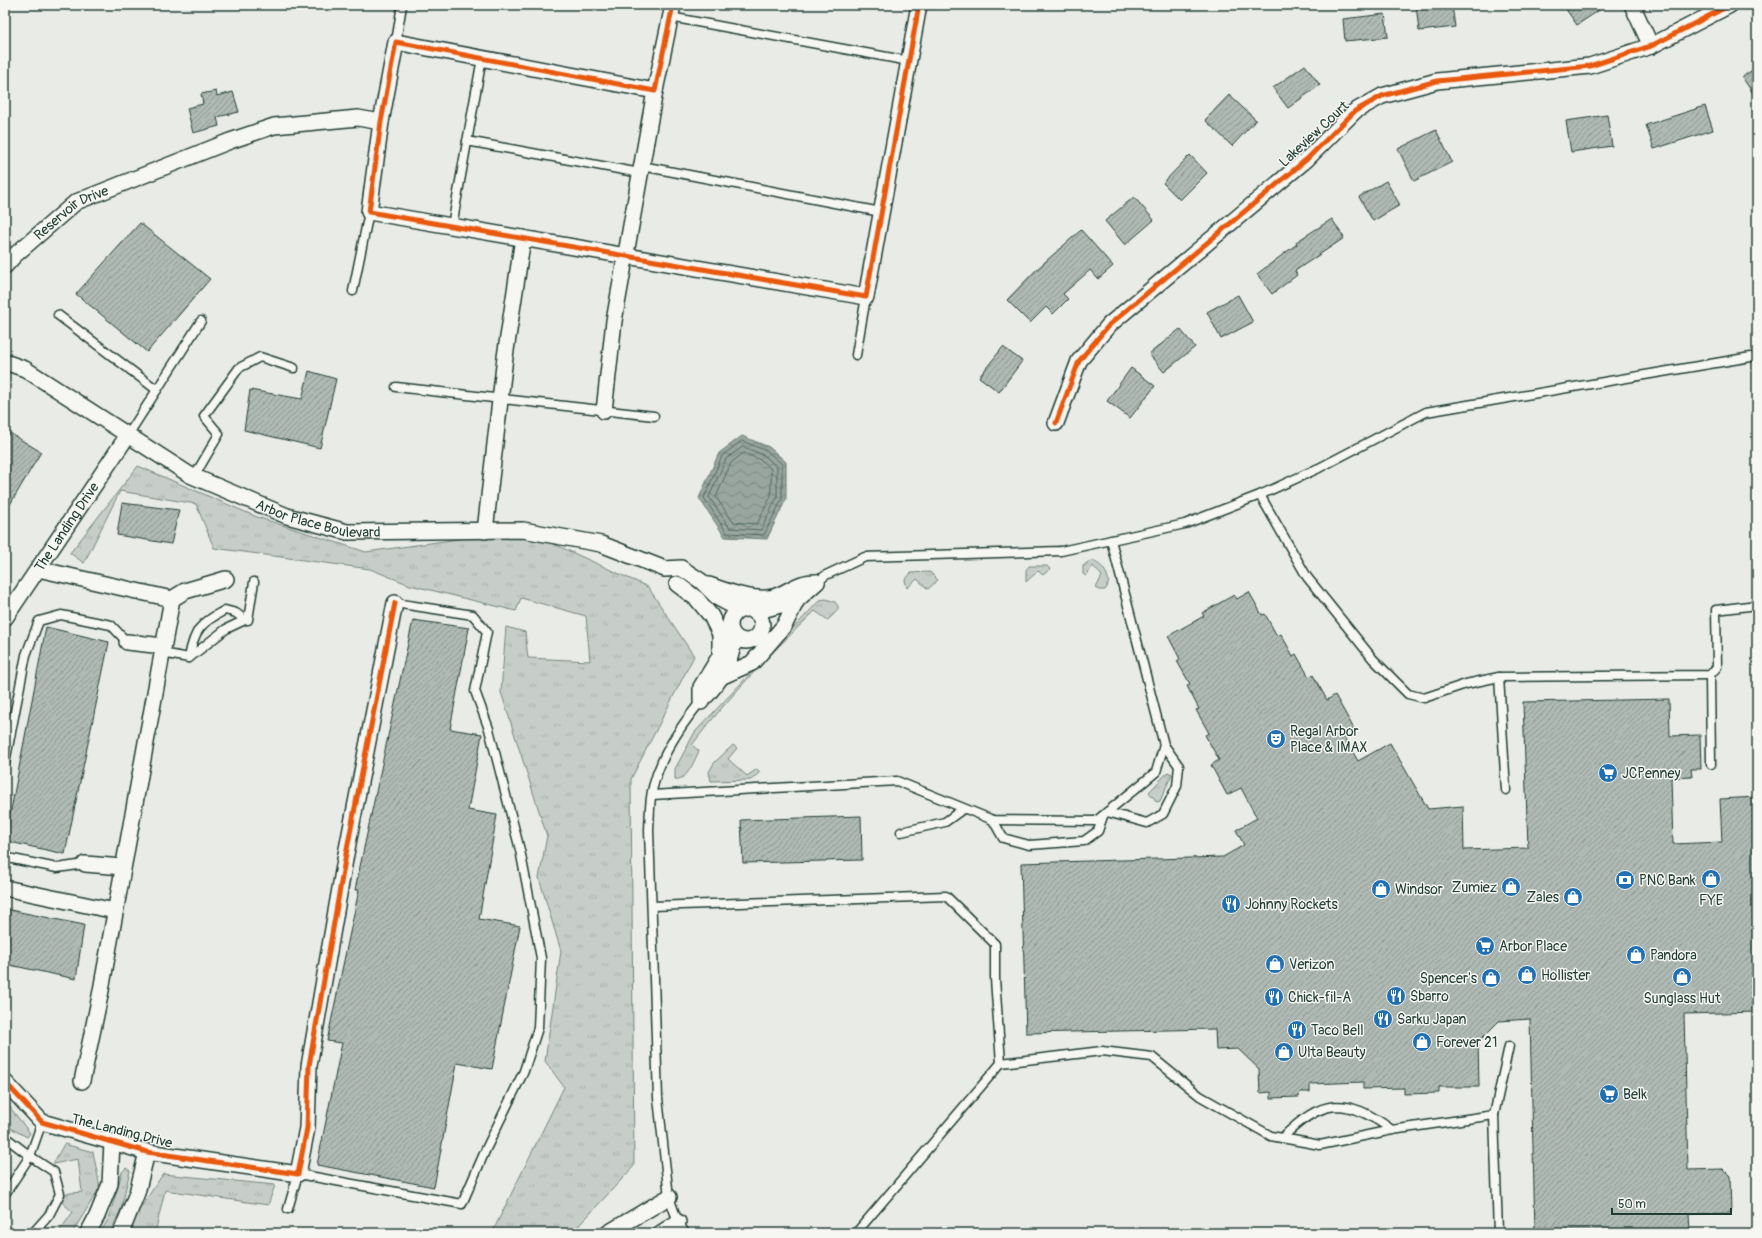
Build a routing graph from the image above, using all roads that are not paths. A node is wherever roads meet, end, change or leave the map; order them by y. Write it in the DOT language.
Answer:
graph roads {
  1 [pos="402,5"];
  2 [pos="919,5"];
  3 [pos="1632,5"];
  4 [pos="1730,5"];
  5 [pos="672,11"];
  6 [pos="396,42"];
  7 [pos="1651,46"];
  8 [pos="482,58"];
  9 [pos="909,61"];
  10 [pos="655,91"];
  11 [pos="381,122"];
  12 [pos="467,141"];
  13 [pos="641,170"];
  14 [pos="369,212"];
  15 [pos="881,212"];
  16 [pos="452,226"];
  17 [pos="523,238"];
  18 [pos="626,256"];
  19 [pos="5,266"];
  20 [pos="354,291"];
  21 [pos="866,297"];
  22 [pos="58,315"];
  23 [pos="201,321"];
  24 [pos="856,355"];
  25 [pos="1757,356"];
  26 [pos="5,362"];
  27 [pos="294,368"];
  28 [pos="396,388"];
  29 [pos="157,390"];
  30 [pos="501,400"];
  31 [pos="604,411"];
  32 [pos="654,416"];
  33 [pos="1056,423"];
  34 [pos="128,435"];
  35 [pos="194,477"];
  36 [pos="1260,495"];
  37 [pos="485,530"];
  38 [pos="1111,540"];
  39 [pos="665,568"];
  40 [pos="38,569"];
  41 [pos="226,579"];
  42 [pos="701,581"];
  43 [pos="254,582"];
  44 [pos="817,582"];
  45 [pos="677,584"];
  46 [pos="172,598"];
  47 [pos="797,600"];
  48 [pos="395,603"];
  49 [pos="1757,605"];
  50 [pos="748,611"];
  51 [pos="5,618"];
  52 [pos="248,620"];
  53 [pos="730,622"];
  54 [pos="784,626"];
  55 [pos="762,628"];
  56 [pos="735,637"];
  57 [pos="750,641"];
  58 [pos="127,642"];
  59 [pos="162,649"];
  60 [pos="189,658"];
  61 [pos="752,663"];
  62 [pos="1710,675"];
  63 [pos="723,676"];
  64 [pos="1499,677"];
  65 [pos="704,698"];
  66 [pos="1164,745"];
  67 [pos="5,763"];
  68 [pos="1711,764"];
  69 [pos="1506,790"];
  70 [pos="652,795"];
  71 [pos="963,809"];
  72 [pos="1105,814"];
  73 [pos="993,820"];
  74 [pos="901,832"];
  75 [pos="5,855"];
  76 [pos="85,864"];
  77 [pos="123,867"];
  78 [pos="5,888"];
  79 [pos="652,906"];
  80 [pos="115,911"];
  81 [pos="1509,1046"];
  82 [pos="1001,1063"];
  83 [pos="82,1081"];
  84 [pos="5,1082"];
  85 [pos="1494,1115"];
  86 [pos="42,1122"];
  87 [pos="1392,1130"];
  88 [pos="5,1137"];
  89 [pos="1282,1138"];
  90 [pos="112,1142"];
  91 [pos="147,1152"];
  92 [pos="30,1156"];
  93 [pos="298,1174"];
  94 [pos="5,1194"];
  95 [pos="669,1197"];
  96 [pos="288,1209"];
  97 [pos="682,1228"];
  98 [pos="33,1233"];
  99 [pos="88,1233"];
  100 [pos="121,1233"];
  101 [pos="608,1233"];
  102 [pos="661,1233"];
  103 [pos="856,1233"];
  104 [pos="1498,1233"];
  1 -- 6 [label="lane"];
  2 -- 9 [label="street"];
  3 -- 7 [label="street"];
  4 -- 7 [label="street, Lakeview Court"];
  5 -- 9 [label="lane"];
  5 -- 10 [label="street"];
  6 -- 8 [label="street"];
  6 -- 11 [label="street"];
  7 -- 33 [label="street, Lakeview Court"];
  8 -- 10 [label="street"];
  8 -- 12 [label="lane"];
  9 -- 15 [label="street"];
  10 -- 13 [label="street"];
  11 -- 14 [label="street"];
  11 -- 19 [label="street, Reservoir Drive"];
  12 -- 13 [label="lane"];
  12 -- 16 [label="lane"];
  13 -- 15 [label="lane"];
  13 -- 18 [label="street"];
  14 -- 16 [label="street"];
  14 -- 20 [label="lane"];
  15 -- 21 [label="street"];
  16 -- 17 [label="street"];
  17 -- 18 [label="street"];
  17 -- 30 [label="street"];
  18 -- 21 [label="street"];
  18 -- 31 [label="street"];
  21 -- 24 [label="lane"];
  22 -- 29 [label="lane"];
  23 -- 29 [label="lane"];
  25 -- 36 [label="lane"];
  26 -- 34 [label="street, Arbor Place Boulevard"];
  27 -- 35 [label="lane"];
  28 -- 30 [label="lane"];
  29 -- 34 [label="lane"];
  30 -- 31 [label="lane"];
  30 -- 37 [label="street"];
  31 -- 32 [label="lane"];
  34 -- 35 [label="street, Arbor Place Boulevard"];
  34 -- 40 [label="street, The Landing Drive"];
  35 -- 37 [label="street, Arbor Place Boulevard"];
  36 -- 38 [label="lane"];
  36 -- 64 [label="lane"];
  37 -- 39 [label="street, Arbor Place Boulevard"];
  38 -- 44 [label="lane"];
  38 -- 66 [label="lane"];
  39 -- 42 [label="street, Arbor Place Boulevard"];
  39 -- 45 [label="street"];
  40 -- 46 [label="street"];
  40 -- 51 [label="street, The Landing Drive"];
  41 -- 46 [label="street"];
  42 -- 44 [label="street"];
  42 -- 50 [label="street, Arbor Place Boulevard"];
  43 -- 52 [label="lane"];
  44 -- 47 [label="street"];
  45 -- 53 [label="street"];
  45 -- 65 [label="street"];
  46 -- 59 [label="street"];
  47 -- 50 [label="street"];
  47 -- 54 [label="street"];
  48 -- 93 [label="street"];
  48 -- 93 [label="lane"];
  49 -- 62 [label="lane"];
  50 -- 53 [label="street"];
  50 -- 55 [label="street"];
  53 -- 56 [label="street"];
  54 -- 55 [label="street"];
  54 -- 61 [label="street"];
  55 -- 57 [label="street"];
  56 -- 57 [label="street"];
  56 -- 63 [label="street"];
  57 -- 61 [label="street"];
  58 -- 59 [label="street"];
  58 -- 67 [label="lane"];
  59 -- 60 [label="lane"];
  59 -- 77 [label="street"];
  60 -- 60 [label="lane"];
  61 -- 63 [label="street"];
  62 -- 64 [label="lane"];
  62 -- 68 [label="lane"];
  63 -- 65 [label="street"];
  64 -- 69 [label="lane"];
  65 -- 70 [label="lane"];
  66 -- 72 [label="lane"];
  66 -- 72 [label="lane"];
  70 -- 71 [label="lane"];
  70 -- 79 [label="lane"];
  71 -- 73 [label="lane"];
  71 -- 74 [label="lane"];
  72 -- 73 [label="lane"];
  72 -- 73 [label="lane"];
  75 -- 76 [label="lane"];
  76 -- 77 [label="street"];
  77 -- 80 [label="street"];
  78 -- 80 [label="street"];
  79 -- 82 [label="lane"];
  79 -- 95 [label="lane"];
  80 -- 83 [label="street"];
  81 -- 85 [label="lane"];
  82 -- 89 [label="lane"];
  82 -- 103 [label="lane"];
  84 -- 86 [label="street"];
  85 -- 87 [label="lane"];
  85 -- 104 [label="lane"];
  86 -- 90 [label="street, The Landing Drive"];
  86 -- 92 [label="lane"];
  87 -- 89 [label="lane"];
  87 -- 89 [label="lane"];
  88 -- 92 [label="lane"];
  90 -- 91 [label="street, The Landing Drive"];
  90 -- 99 [label="street"];
  91 -- 93 [label="street, The Landing Drive"];
  91 -- 100 [label="street"];
  92 -- 94 [label="lane"];
  92 -- 98 [label="lane"];
  93 -- 96 [label="lane"];
  95 -- 97 [label="lane"];
  95 -- 101 [label="street"];
  97 -- 102 [label="street"];
}
